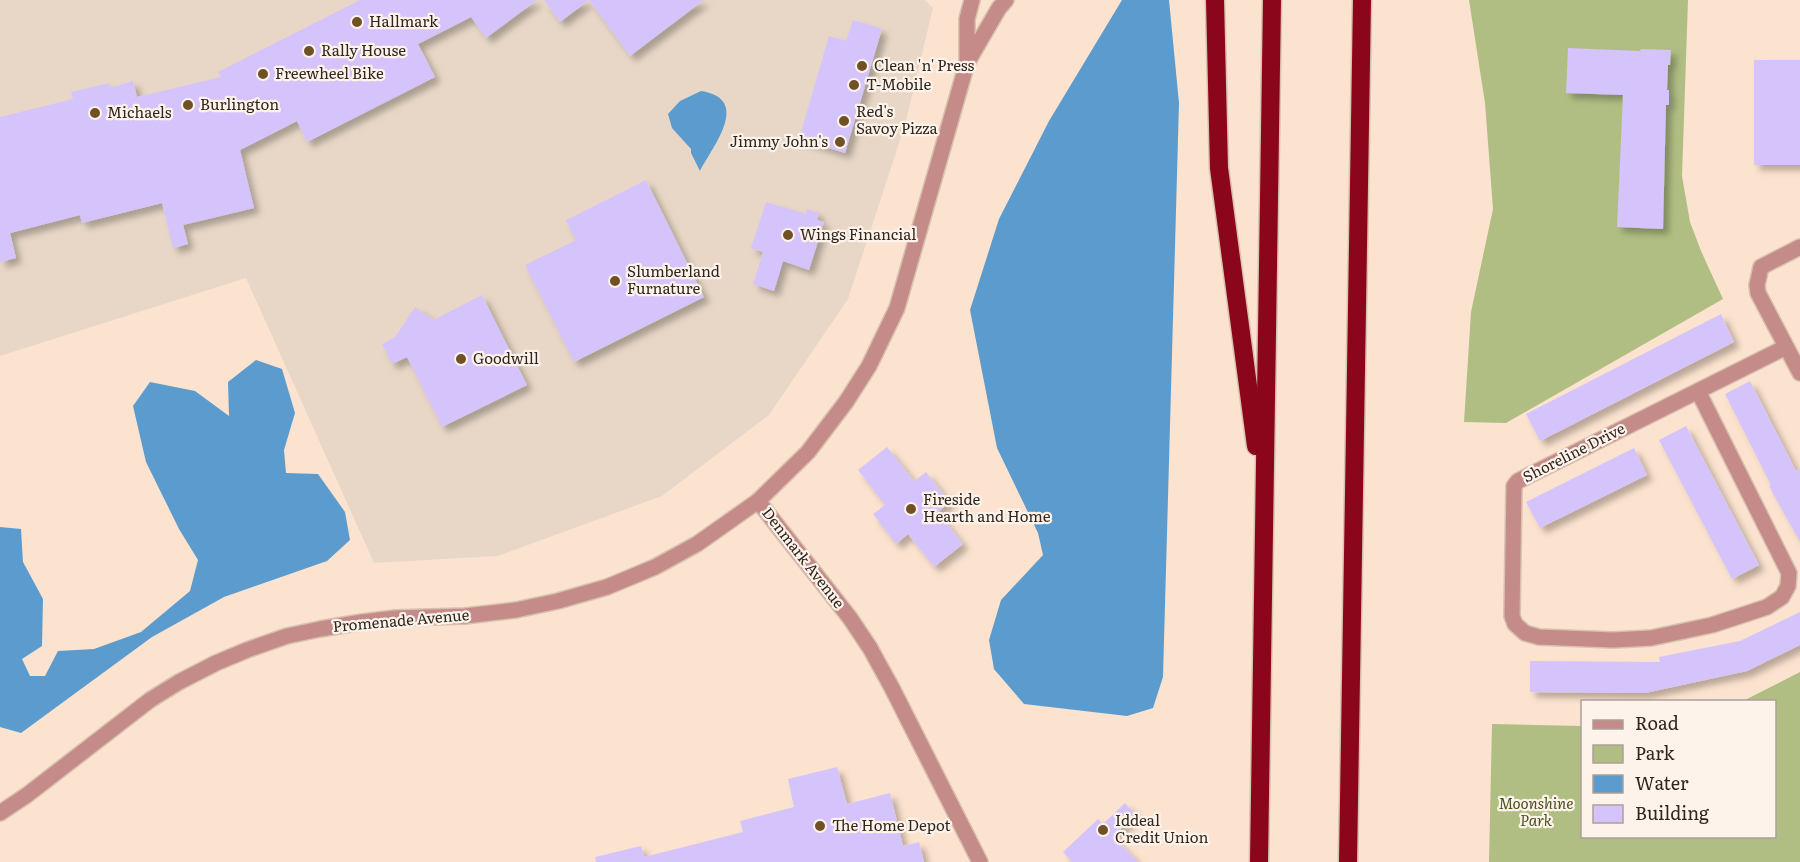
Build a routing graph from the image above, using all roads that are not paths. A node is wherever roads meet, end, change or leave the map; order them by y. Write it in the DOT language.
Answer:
graph roads {
  1 [pos="972,0"];
  2 [pos="1006,0"];
  3 [pos="1215,0"];
  4 [pos="1271,0"];
  5 [pos="1362,0"];
  6 [pos="967,63"];
  7 [pos="1800,247"];
  8 [pos="1786,347"];
  9 [pos="1800,373"];
  10 [pos="1698,391"];
  11 [pos="758,501"];
  12 [pos="1264,506"];
  13 [pos="0,813"];
  14 [pos="980,862"];
  15 [pos="1259,862"];
  16 [pos="1348,862"];
  1 -- 6 [label="street, Denmark Avenue"];
  2 -- 6 [label="street, Denmark Avenue"];
  3 -- 12 [label="highway"];
  4 -- 12 [label="highway"];
  5 -- 16 [label="highway"];
  6 -- 11 [label="street, Denmark Avenue"];
  7 -- 8 [label="street"];
  8 -- 9 [label="street"];
  8 -- 10 [label="street, Shoreline Drive"];
  10 -- 10 [label="street, Shoreline Drive"];
  11 -- 13 [label="street, Promenade Avenue"];
  11 -- 14 [label="street, Denmark Avenue"];
  12 -- 15 [label="highway"];
}
